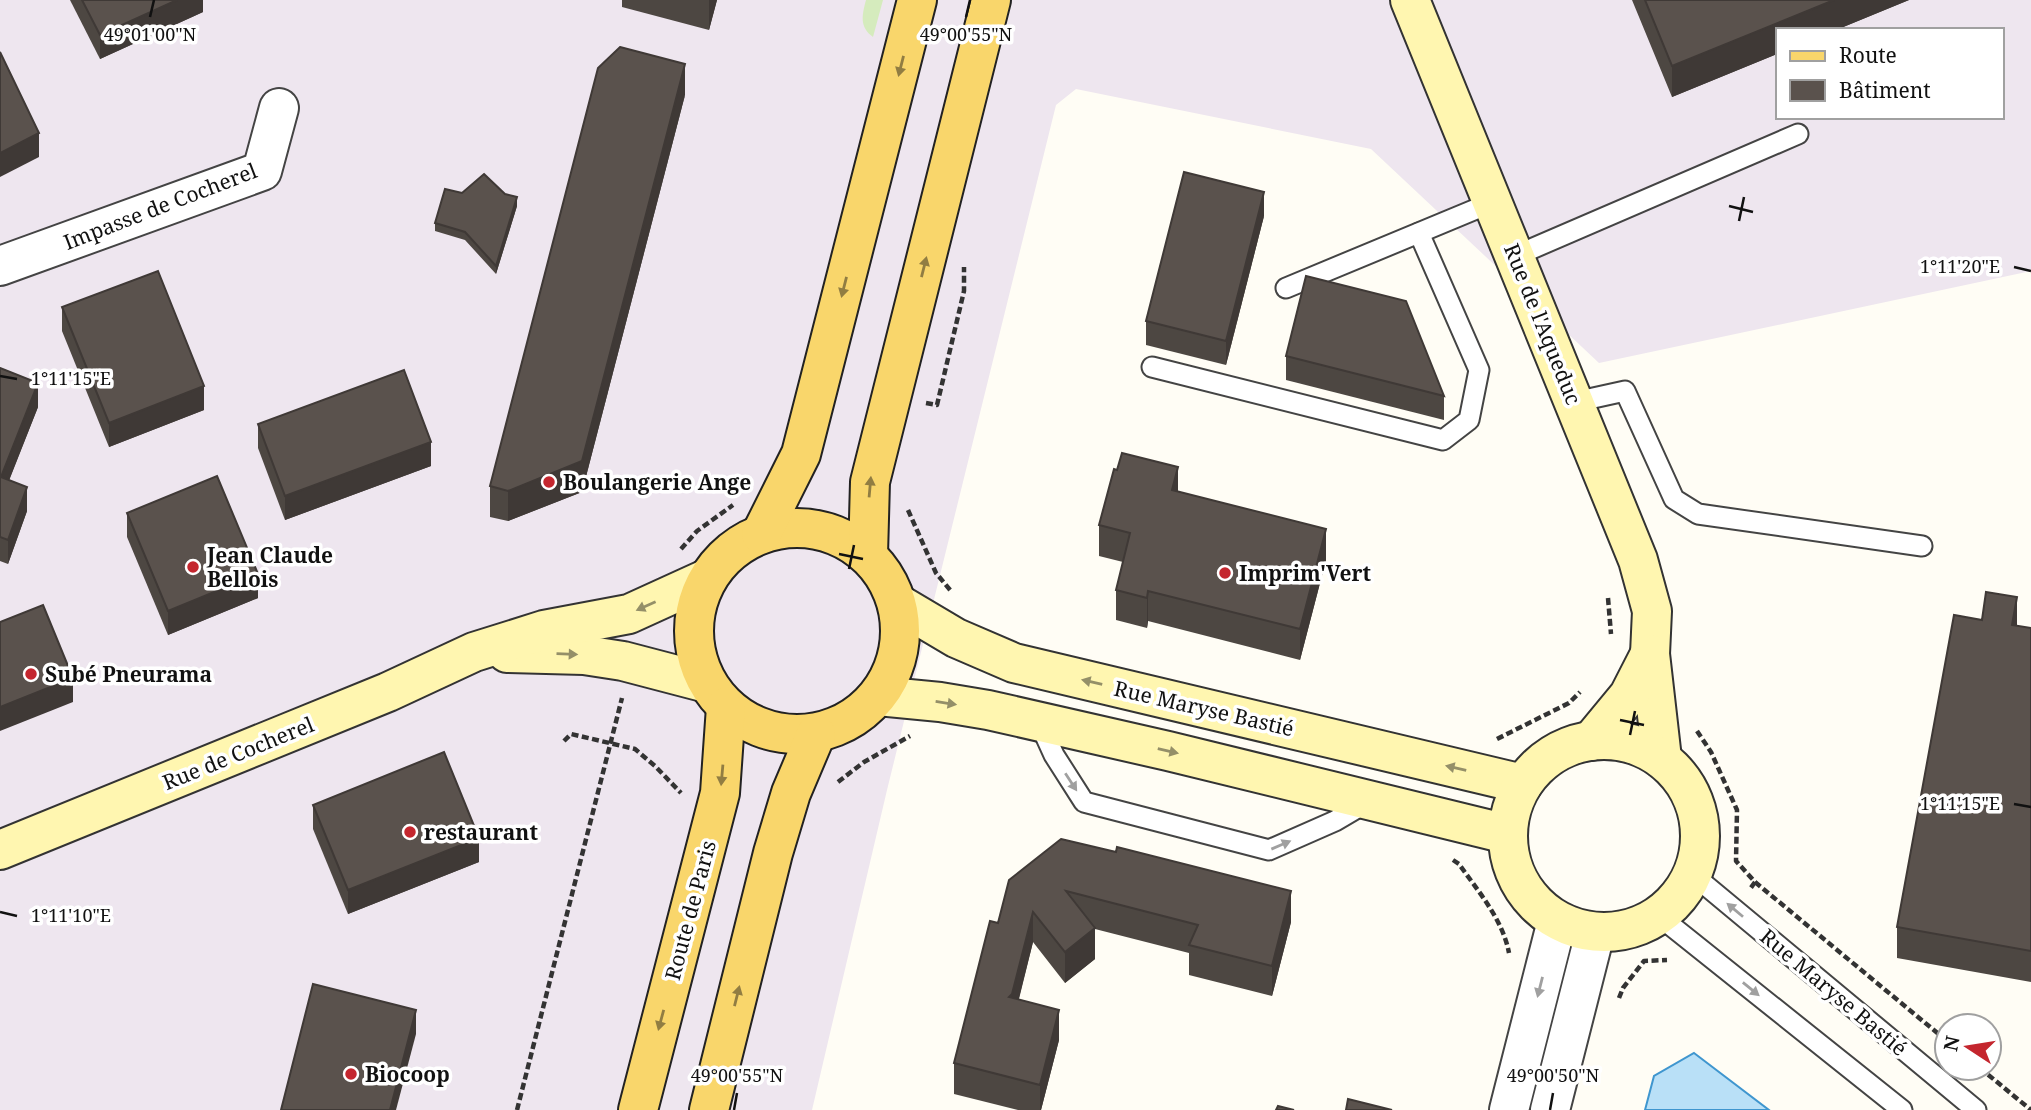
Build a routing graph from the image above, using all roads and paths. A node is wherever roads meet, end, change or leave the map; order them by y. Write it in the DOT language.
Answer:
graph roads {
  1 [pos="918,0"];
  2 [pos="991,0"];
  3 [pos="1410,0"];
  4 [pos="279,108"];
  5 [pos="1798,134"];
  6 [pos="1493,202"];
  7 [pos="1419,233"];
  8 [pos="964,254"];
  9 [pos="1515,256"];
  10 [pos="0,266"];
  11 [pos="1286,288"];
  12 [pos="1152,367"];
  13 [pos="1574,402"];
  14 [pos="923,416"];
  15 [pos="906,504"];
  16 [pos="761,534"];
  17 [pos="1922,546"];
  18 [pos="868,555"];
  19 [pos="708,578"];
  20 [pos="956,596"];
  21 [pos="897,603"];
  22 [pos="474,652"];
  23 [pos="1650,654"];
  24 [pos="625,688"];
  25 [pos="716,695"];
  26 [pos="878,696"];
  27 [pos="1039,722"];
  28 [pos="816,734"];
  29 [pos="1591,740"];
  30 [pos="564,741"];
  31 [pos="609,745"];
  32 [pos="1662,759"];
  33 [pos="1522,784"];
  34 [pos="689,796"];
  35 [pos="1370,800"];
  36 [pos="1507,834"];
  37 [pos="0,850"];
  38 [pos="1450,858"];
  39 [pos="1692,874"];
  40 [pos="1755,882"];
  41 [pos="1659,916"];
  42 [pos="1557,921"];
  43 [pos="1595,933"];
  44 [pos="1673,964"];
  45 [pos="1539,991"];
  46 [pos="1616,1006"];
  47 [pos="1933,1029"];
  48 [pos="1997,1082"];
  49 [pos="517,1110"];
  50 [pos="638,1110"];
  51 [pos="709,1110"];
  52 [pos="1509,1110"];
  53 [pos="1550,1110"];
  54 [pos="1902,1110"];
  55 [pos="1976,1110"];
  56 [pos="2031,1110"];
  1 -- 16 [label="main road, one-way"];
  18 -- 2 [label="main road, one-way"];
  3 -- 6 [label="street, Rue de l'Aqueduc"];
  4 -- 10 [label="street, Impasse de Cocherel"];
  5 -- 9 [label="lane"];
  6 -- 7 [label="lane"];
  6 -- 9 [label="street, Rue de l'Aqueduc"];
  7 -- 11 [label="lane"];
  7 -- 12 [label="lane"];
  8 -- 14 [label="path"];
  9 -- 13 [label="street, Rue de l'Aqueduc"];
  13 -- 17 [label="lane"];
  13 -- 23 [label="street, Rue de l'Aqueduc"];
  15 -- 20 [label="path"];
  16 -- 18 [label="main road"];
  16 -- 19 [label="main road"];
  18 -- 21 [label="main road"];
  19 -- 22 [label="street, Rue de Cocherel, one-way"];
  19 -- 25 [label="main road"];
  21 -- 26 [label="main road"];
  33 -- 21 [label="street, Rue Maryse Bastié, one-way"];
  22 -- 25 [label="street, Rue de Cocherel, one-way"];
  22 -- 37 [label="street, Rue de Cocherel"];
  23 -- 29 [label="street, Rue de l'Aqueduc"];
  23 -- 32 [label="street, Rue de l'Aqueduc"];
  24 -- 31 [label="path"];
  25 -- 28 [label="main road"];
  25 -- 50 [label="main road, Route de Paris, one-way"];
  26 -- 27 [label="street, one-way"];
  26 -- 28 [label="main road"];
  27 -- 35 [label="street, one-way"];
  27 -- 35 [label="lane, one-way"];
  51 -- 28 [label="main road, one-way"];
  29 -- 32 [label="street"];
  29 -- 33 [label="street"];
  30 -- 31 [label="path"];
  31 -- 34 [label="path"];
  31 -- 49 [label="path"];
  32 -- 39 [label="street"];
  33 -- 36 [label="street"];
  35 -- 36 [label="street"];
  36 -- 42 [label="street"];
  38 -- 45 [label="path"];
  39 -- 41 [label="street"];
  55 -- 39 [label="lane, Rue Maryse Bastié, one-way"];
  40 -- 47 [label="path"];
  41 -- 43 [label="street"];
  41 -- 54 [label="lane, one-way"];
  42 -- 43 [label="street"];
  42 -- 45 [label="street, one-way"];
  43 -- 53 [label="street"];
  44 -- 46 [label="path"];
  45 -- 52 [label="street"];
  48 -- 56 [label="path"];
}
